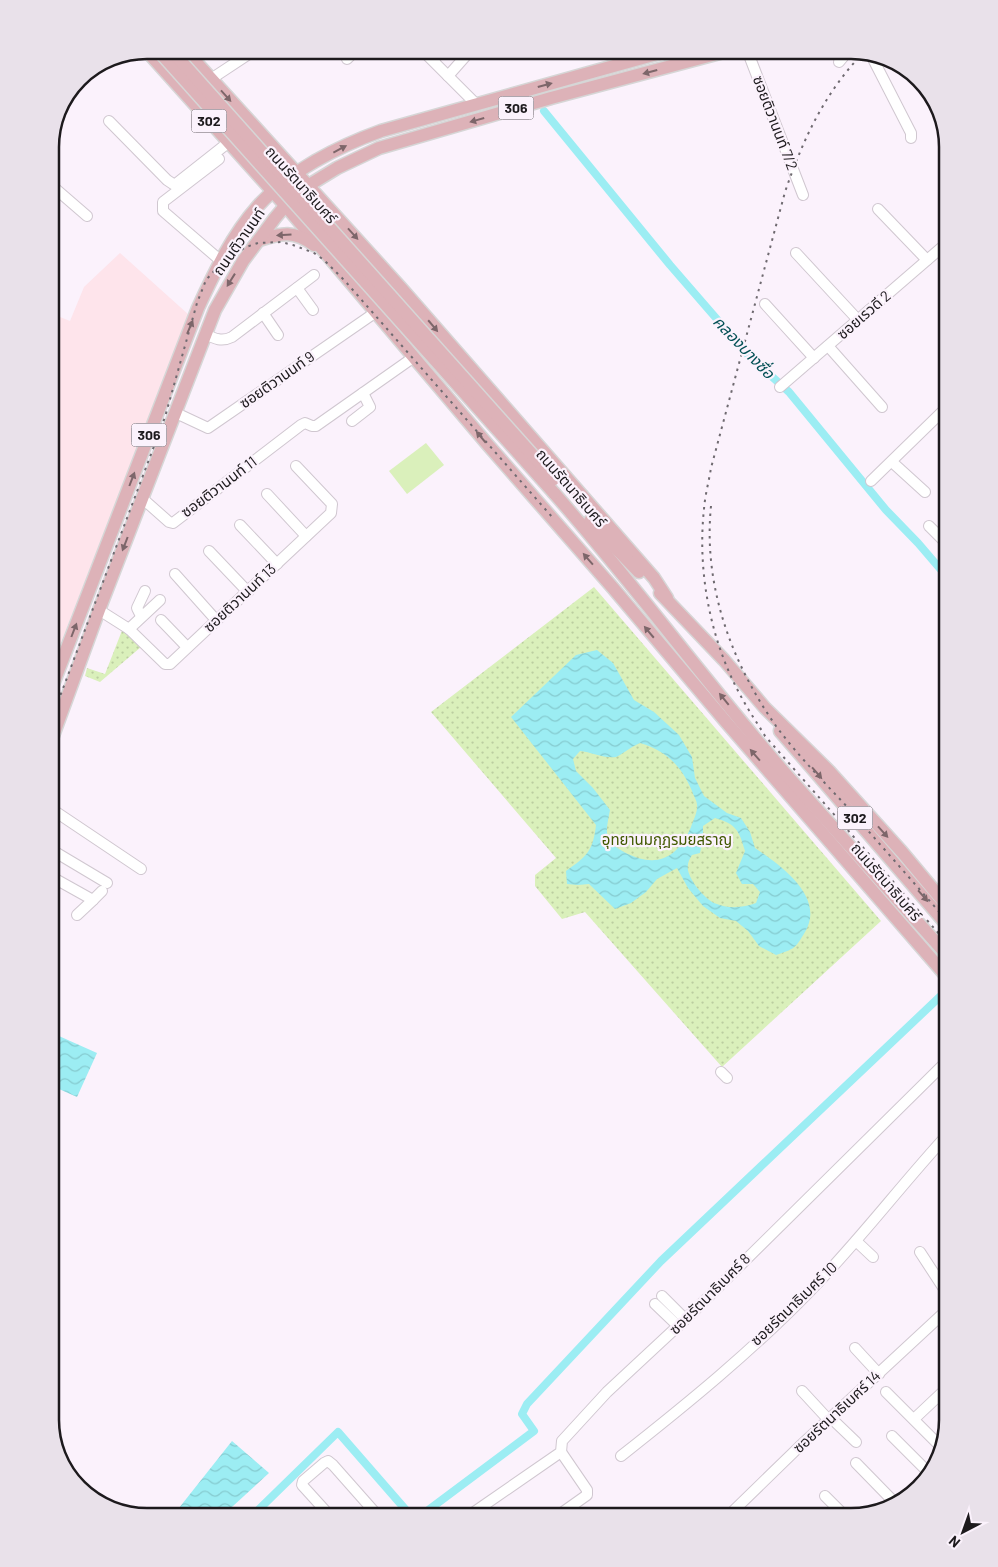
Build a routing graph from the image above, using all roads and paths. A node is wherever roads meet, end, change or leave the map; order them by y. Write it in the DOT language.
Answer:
graph roads {
  1 [pos="154,59"];
  2 [pos="166,59"];
  3 [pos="179,59"];
  4 [pos="193,59"];
  5 [pos="241,59"];
  6 [pos="463,59"];
  7 [pos="638,59"];
  8 [pos="697,59"];
  9 [pos="750,59"];
  10 [pos="841,59"];
  11 [pos="434,60"];
  12 [pos="838,62"];
  13 [pos="874,62"];
  14 [pos="448,76"];
  15 [pos="211,79"];
  16 [pos="476,104"];
  17 [pos="244,115"];
  18 [pos="109,121"];
  19 [pos="911,138"];
  20 [pos="229,142"];
  21 [pos="219,159"];
  22 [pos="295,175"];
  23 [pos="309,185"];
  24 [pos="277,188"];
  25 [pos="59,192"];
  26 [pos="803,195"];
  27 [pos="290,200"];
  28 [pos="878,209"];
  29 [pos="87,216"];
  30 [pos="259,240"];
  31 [pos="939,250"];
  32 [pos="796,253"];
  33 [pos="927,260"];
  34 [pos="221,261"];
  35 [pos="335,263"];
  36 [pos="314,275"];
  37 [pos="346,276"];
  38 [pos="297,288"];
  39 [pos="401,288"];
  40 [pos="765,304"];
  41 [pos="314,310"];
  42 [pos="376,311"];
  43 [pos="263,313"];
  44 [pos="858,320"];
  45 [pos="205,334"];
  46 [pos="278,335"];
  47 [pos="828,346"];
  48 [pos="414,357"];
  49 [pos="814,358"];
  50 [pos="780,387"];
  51 [pos="363,393"];
  52 [pos="882,407"];
  53 [pos="176,413"];
  54 [pos="939,416"];
  55 [pos="352,421"];
  56 [pos="145,445"];
  57 [pos="161,452"];
  58 [pos="892,462"];
  59 [pos="296,466"];
  60 [pos="871,481"];
  61 [pos="558,490"];
  62 [pos="925,492"];
  63 [pos="267,494"];
  64 [pos="143,499"];
  65 [pos="240,525"];
  66 [pos="929,526"];
  67 [pos="306,536"];
  68 [pos="939,536"];
  69 [pos="209,551"];
  70 [pos="277,564"];
  71 [pos="175,574"];
  72 [pos="145,591"];
  73 [pos="248,592"];
  74 [pos="667,598"];
  75 [pos="160,600"];
  76 [pos="99,610"];
  77 [pos="141,616"];
  78 [pos="161,620"];
  79 [pos="216,620"];
  80 [pos="129,629"];
  81 [pos="187,647"];
  82 [pos="59,664"];
  83 [pos="765,708"];
  84 [pos="59,719"];
  85 [pos="59,814"];
  86 [pos="59,855"];
  87 [pos="141,869"];
  88 [pos="59,882"];
  89 [pos="939,896"];
  90 [pos="93,900"];
  91 [pos="76,915"];
  92 [pos="939,916"];
  93 [pos="939,946"];
  94 [pos="939,968"];
  95 [pos="939,1069"];
  96 [pos="939,1149"];
  97 [pos="856,1241"];
  98 [pos="920,1252"];
  99 [pos="873,1257"];
  100 [pos="939,1281"];
  101 [pos="658,1300"];
  102 [pos="939,1317"];
  103 [pos="681,1322"];
  104 [pos="855,1348"];
  105 [pos="879,1374"];
  106 [pos="802,1391"];
  107 [pos="886,1392"];
  108 [pos="939,1395"];
  109 [pos="831,1418"];
  110 [pos="914,1419"];
  111 [pos="892,1436"];
  112 [pos="856,1442"];
  113 [pos="936,1442"];
  114 [pos="561,1452"];
  115 [pos="622,1456"];
  116 [pos="856,1463"];
  117 [pos="924,1468"];
  118 [pos="825,1496"];
  119 [pos="891,1499"];
  120 [pos="323,1508"];
  121 [pos="371,1508"];
  122 [pos="480,1508"];
  123 [pos="571,1508"];
  124 [pos="736,1508"];
  125 [pos="837,1508"];
  1 -- 20 [label="main road, 302"];
  2 -- 61 [label="main road, ถนนรัตนาธิเบศร์, bridge"];
  3 -- 61 [label="main road, ถนนรัตนาธิเบศร์, bridge"];
  4 -- 15 [label="main road, 302"];
  5 -- 15 [label="street"];
  6 -- 14 [label="street"];
  16 -- 7 [label="main road, ถนนติวานนท์ / 306, one-way"];
  8 -- 23 [label="main road, ถนนติวานนท์ / 306, one-way"];
  9 -- 26 [label="street, ซอยติวานนท์ 7/2"];
  10 -- 12 [label="street"];
  11 -- 14 [label="street"];
  13 -- 19 [label="street"];
  14 -- 16 [label="street"];
  15 -- 17 [label="main road, 302, one-way"];
  22 -- 16 [label="main road, ถนนติวานนท์ / 306, one-way"];
  17 -- 22 [label="main road, 302"];
  17 -- 24 [label="main road"];
  18 -- 20 [label="street"];
  20 -- 24 [label="main road, 302"];
  21 -- 34 [label="street"];
  22 -- 23 [label="main road, ถนนรัตนาธิเบศร์ / 302"];
  22 -- 24 [label="main road, ถนนติวานนท์ / 306"];
  22 -- 27 [label="main road"];
  23 -- 27 [label="main road, ถนนติวานนท์ / 306"];
  23 -- 39 [label="main road, ถนนรัตนาธิเบศร์ / 302, one-way"];
  24 -- 27 [label="main road"];
  24 -- 34 [label="main road, ถนนติวานนท์ / 306"];
  25 -- 29 [label="street"];
  27 -- 30 [label="main road, ถนนติวานนท์ / 306"];
  27 -- 35 [label="main road, ถนนรัตนาธิเบศร์"];
  27 -- 37 [label="main road"];
  28 -- 33 [label="street"];
  35 -- 30 [label="main road, one-way"];
  30 -- 45 [label="main road, ถนนติวานนท์ / 306, one-way"];
  31 -- 33 [label="street, ซอยเรวดี 2"];
  32 -- 44 [label="street"];
  33 -- 44 [label="street, ซอยเรวดี 2"];
  56 -- 34 [label="main road, ถนนติวานนท์ / 306, one-way"];
  35 -- 37 [label="main road, ถนนรัตนาธิเบศร์"];
  36 -- 38 [label="street"];
  37 -- 42 [label="main road, ถนนรัตนาธิเบศร์"];
  38 -- 41 [label="street"];
  38 -- 43 [label="street"];
  39 -- 42 [label="main road"];
  39 -- 74 [label="main road, ถนนรัตนาธิเบศร์ / 302, one-way"];
  40 -- 49 [label="street"];
  42 -- 48 [label="main road, ถนนรัตนาธิเบศร์"];
  42 -- 53 [label="street, ซอยติวานนท์ 9"];
  43 -- 45 [label="street"];
  43 -- 46 [label="street"];
  44 -- 47 [label="street, ซอยเรวดี 2"];
  45 -- 53 [label="main road, ถนนติวานนท์ / 306"];
  47 -- 49 [label="street, ซอยเรวดี 2"];
  47 -- 52 [label="street"];
  48 -- 51 [label="street"];
  94 -- 48 [label="main road, ถนนรัตนาธิเบศร์, one-way"];
  49 -- 50 [label="street, ซอยเรวดี 2"];
  51 -- 55 [label="street"];
  51 -- 64 [label="street, ซอยติวานนท์ 11"];
  53 -- 57 [label="main road, ถนนติวานนท์ / 306"];
  54 -- 58 [label="street"];
  56 -- 57 [label="main road"];
  82 -- 56 [label="main road, ถนนติวานนท์ / 306, one-way"];
  57 -- 64 [label="main road, ถนนติวานนท์ / 306"];
  58 -- 60 [label="street"];
  58 -- 62 [label="street"];
  59 -- 67 [label="street, ซอยติวานนท์ 13"];
  61 -- 74 [label="main road, ถนนรัตนาธิเบศร์"];
  93 -- 61 [label="main road, ถนนรัตนาธิเบศร์ / 302, one-way"];
  63 -- 67 [label="street"];
  64 -- 76 [label="main road, ถนนติวานนท์ / 306, one-way"];
  65 -- 70 [label="street"];
  66 -- 68 [label="street"];
  67 -- 70 [label="street, ซอยติวานนท์ 13"];
  69 -- 73 [label="street"];
  70 -- 73 [label="street, ซอยติวานนท์ 13"];
  71 -- 79 [label="street"];
  72 -- 77 [label="street"];
  73 -- 79 [label="street, ซอยติวานนท์ 13"];
  74 -- 83 [label="main road, ถนนรัตนาธิเบศร์ / 302"];
  75 -- 77 [label="street"];
  76 -- 80 [label="street, ซอยติวานนท์ 13"];
  76 -- 84 [label="main road, ถนนติวานนท์ / 306"];
  77 -- 80 [label="street"];
  78 -- 81 [label="street"];
  79 -- 81 [label="street, ซอยติวานนท์ 13"];
  80 -- 81 [label="street, ซอยติวานนท์ 13"];
  83 -- 89 [label="main road, ถนนรัตนาธิเบศร์ / 302, one-way"];
  83 -- 92 [label="main road, ถนนรัตนาธิเบศร์ / 302, one-way"];
  85 -- 87 [label="street"];
  86 -- 90 [label="street"];
  88 -- 90 [label="street"];
  90 -- 91 [label="street"];
  95 -- 103 [label="street, ซอยรัตนาธิเบศร์ 8"];
  96 -- 97 [label="street, ซอยรัตนาธิเบศร์ 10"];
  97 -- 99 [label="street"];
  97 -- 115 [label="street, ซอยรัตนาธิเบศร์ 10"];
  98 -- 100 [label="street"];
  101 -- 103 [label="street"];
  102 -- 105 [label="street, ซอยรัตนาธิเบศร์ 14"];
  103 -- 114 [label="street, ซอยรัตนาธิเบศร์ 8"];
  104 -- 105 [label="street"];
  105 -- 109 [label="street, ซอยรัตนาธิเบศร์ 14"];
  106 -- 109 [label="street"];
  107 -- 110 [label="street"];
  108 -- 110 [label="street"];
  109 -- 112 [label="street"];
  109 -- 124 [label="street, ซอยรัตนาธิเบศร์ 14"];
  110 -- 113 [label="street"];
  111 -- 117 [label="street"];
  114 -- 122 [label="street, ซอยรัตนาธิเบศร์ 8"];
  114 -- 123 [label="street"];
  116 -- 119 [label="street"];
  118 -- 125 [label="street"];
  120 -- 121 [label="street"];
}
